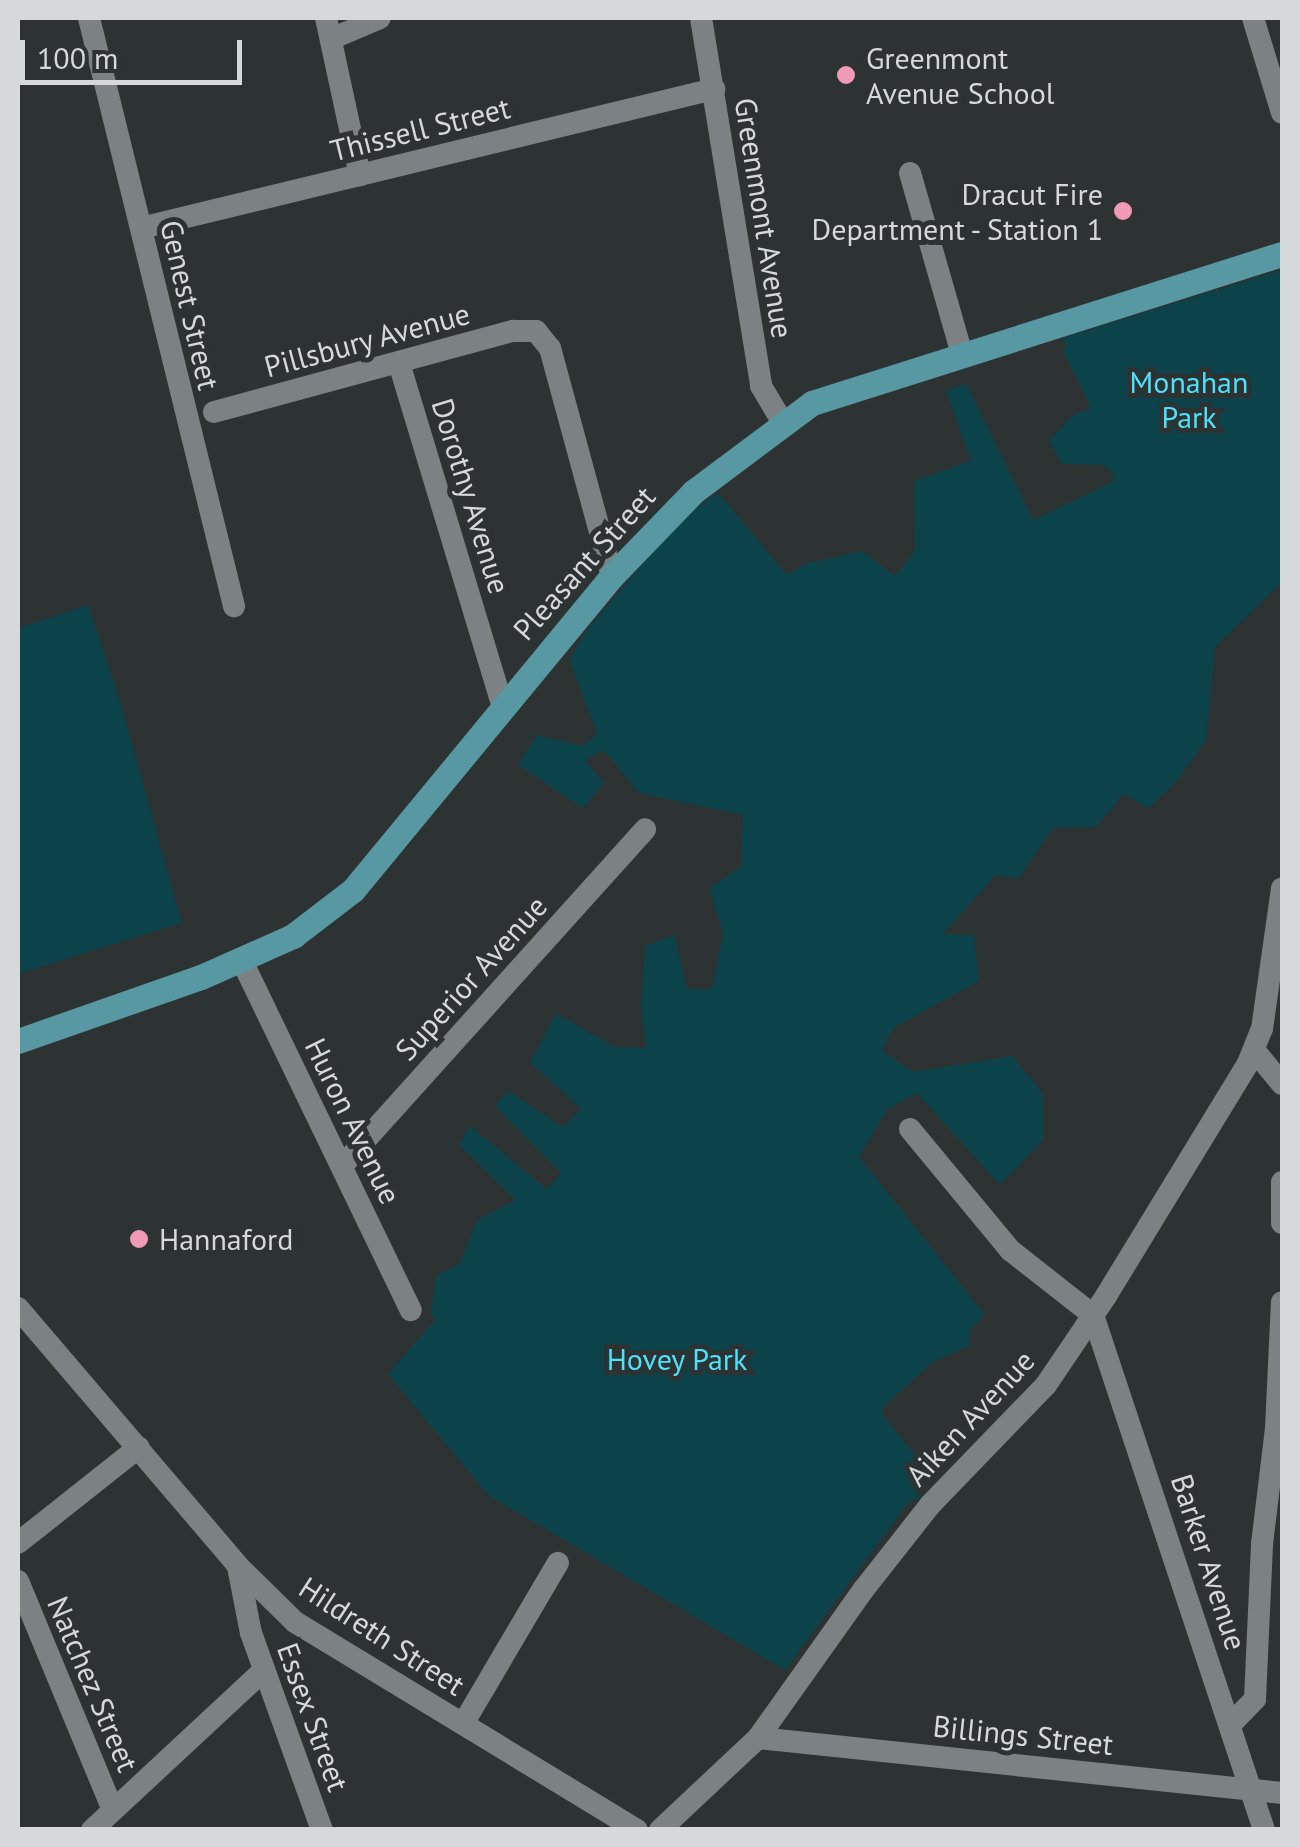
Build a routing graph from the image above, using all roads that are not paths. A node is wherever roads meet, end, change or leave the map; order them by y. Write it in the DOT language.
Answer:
graph roads {
  1 [pos="88,18"];
  2 [pos="380,18"];
  3 [pos="702,18"];
  4 [pos="1254,18"];
  5 [pos="329,28"];
  6 [pos="714,89"];
  7 [pos="1282,113"];
  8 [pos="910,173"];
  9 [pos="360,174"];
  10 [pos="141,228"];
  11 [pos="1282,254"];
  12 [pos="962,354"];
  13 [pos="400,362"];
  14 [pos="214,412"];
  15 [pos="783,423"];
  16 [pos="612,576"];
  17 [pos="234,606"];
  18 [pos="502,704"];
  19 [pos="645,830"];
  20 [pos="1282,888"];
  21 [pos="241,959"];
  22 [pos="18,1041"];
  23 [pos="1254,1050"];
  24 [pos="1282,1084"];
  25 [pos="910,1130"];
  26 [pos="342,1166"];
  27 [pos="1282,1182"];
  28 [pos="1282,1222"];
  29 [pos="1282,1302"];
  30 [pos="18,1308"];
  31 [pos="412,1310"];
  32 [pos="1093,1316"];
  33 [pos="1279,1428"];
  34 [pos="138,1447"];
  35 [pos="18,1543"];
  36 [pos="558,1562"];
  37 [pos="238,1566"];
  38 [pos="18,1582"];
  39 [pos="264,1670"];
  40 [pos="463,1724"];
  41 [pos="1230,1725"];
  42 [pos="758,1738"];
  43 [pos="1251,1789"];
  44 [pos="1282,1792"];
  45 [pos="113,1810"];
  46 [pos="92,1830"];
  47 [pos="322,1830"];
  48 [pos="637,1830"];
  49 [pos="660,1830"];
  50 [pos="1264,1830"];
  1 -- 10 [label="street, Genest Street"];
  2 -- 5 [label="street"];
  3 -- 6 [label="street, Greenmont Avenue"];
  4 -- 7 [label="street"];
  5 -- 9 [label="street"];
  6 -- 9 [label="street, Thissell Street"];
  6 -- 15 [label="street, Greenmont Avenue"];
  8 -- 12 [label="street"];
  9 -- 10 [label="street, Thissell Street"];
  10 -- 17 [label="street, Genest Street"];
  11 -- 12 [label="main road, Pleasant Street"];
  12 -- 15 [label="main road, Pleasant Street"];
  13 -- 14 [label="street, Pillsbury Avenue"];
  13 -- 16 [label="street, Pillsbury Avenue"];
  13 -- 18 [label="street, Dorothy Avenue"];
  15 -- 16 [label="main road, Pleasant Street"];
  16 -- 18 [label="main road, Pleasant Street"];
  18 -- 21 [label="main road, Pleasant Street"];
  19 -- 26 [label="street, Superior Avenue"];
  20 -- 23 [label="street, Aiken Avenue"];
  21 -- 22 [label="main road, Pleasant Street"];
  21 -- 26 [label="street, Huron Avenue"];
  23 -- 24 [label="street"];
  23 -- 32 [label="street, Aiken Avenue"];
  25 -- 32 [label="street"];
  26 -- 31 [label="street, Huron Avenue"];
  27 -- 28 [label="street"];
  29 -- 33 [label="street"];
  30 -- 34 [label="street, Hildreth Street"];
  32 -- 41 [label="street, Barker Avenue"];
  32 -- 42 [label="street, Aiken Avenue"];
  33 -- 41 [label="street"];
  34 -- 35 [label="street"];
  34 -- 37 [label="street, Hildreth Street"];
  36 -- 40 [label="street"];
  37 -- 39 [label="street, Essex Street"];
  37 -- 40 [label="street, Hildreth Street"];
  38 -- 45 [label="street, Natchez Street"];
  39 -- 45 [label="street"];
  39 -- 47 [label="street, Essex Street"];
  40 -- 48 [label="street, Hildreth Street"];
  41 -- 43 [label="street, Barker Avenue"];
  42 -- 43 [label="street, Billings Street"];
  42 -- 49 [label="street, Aiken Avenue"];
  43 -- 44 [label="street, Billings Street"];
  43 -- 50 [label="street, Barker Avenue"];
  45 -- 46 [label="street"];
}
